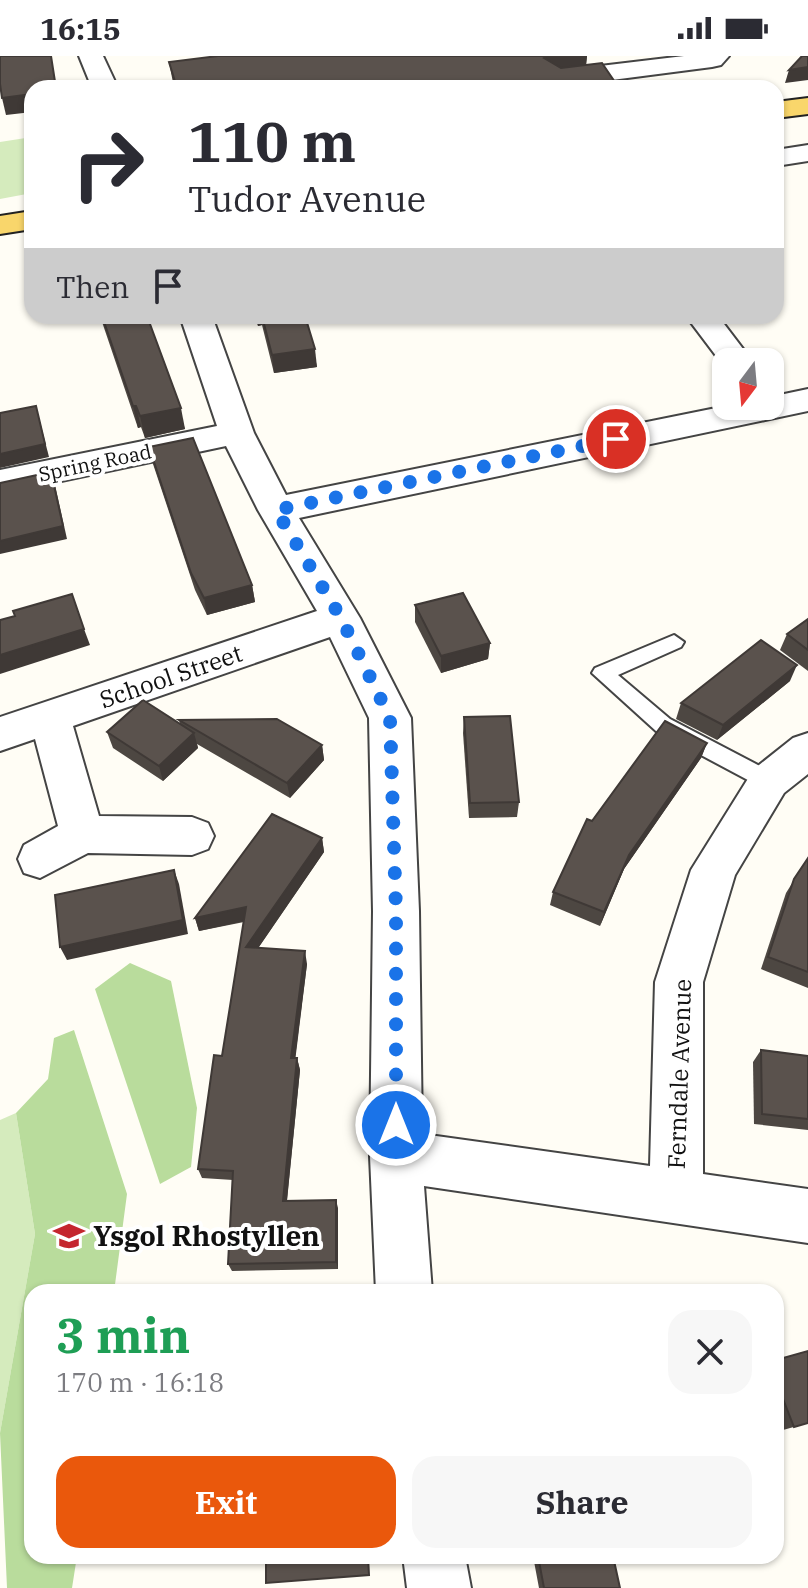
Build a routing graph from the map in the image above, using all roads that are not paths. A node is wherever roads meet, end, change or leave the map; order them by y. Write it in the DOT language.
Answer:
graph roads {
  1 [pos="91,56"];
  2 [pos="717,56"];
  3 [pos="618,62"];
  4 [pos="558,79"];
  5 [pos="102,80"];
  6 [pos="808,106"];
  7 [pos="784,109"];
  8 [pos="808,153"];
  9 [pos="784,157"];
  10 [pos="24,221"];
  11 [pos="0,225"];
  12 [pos="199,324"];
  13 [pos="708,324"];
  14 [pos="726,348"];
  15 [pos="808,400"];
  16 [pos="784,404"];
  17 [pos="712,418"];
  18 [pos="237,433"];
  19 [pos="0,482"];
  20 [pos="276,510"];
  21 [pos="341,618"];
  22 [pos="674,642"];
  23 [pos="50,719"];
  24 [pos="0,734"];
  25 [pos="808,750"];
  26 [pos="769,781"];
  27 [pos="82,834"];
  28 [pos="192,836"];
  29 [pos="40,859"];
  30 [pos="396,1156"];
  31 [pos="676,1197"];
  32 [pos="808,1216"];
  33 [pos="404,1284"];
  34 [pos="435,1564"];
  35 [pos="439,1588"];
  1 -- 5 [label="street"];
  2 -- 3 [label="street"];
  3 -- 4 [label="street"];
  6 -- 7 [label="main road"];
  8 -- 9 [label="street"];
  10 -- 11 [label="main road"];
  12 -- 18 [label="street"];
  13 -- 14 [label="street"];
  15 -- 16 [label="street"];
  17 -- 20 [label="street"];
  18 -- 19 [label="street, Spring Road"];
  18 -- 20 [label="street"];
  20 -- 21 [label="street"];
  21 -- 23 [label="street, School Street"];
  21 -- 30 [label="street"];
  22 -- 26 [label="lane"];
  23 -- 24 [label="street, School Street"];
  23 -- 27 [label="street"];
  25 -- 26 [label="street, Ferndale Avenue"];
  26 -- 31 [label="street, Ferndale Avenue"];
  27 -- 28 [label="street"];
  27 -- 29 [label="street"];
  30 -- 31 [label="street"];
  30 -- 33 [label="street"];
  31 -- 32 [label="street"];
  34 -- 35 [label="street"];
}
